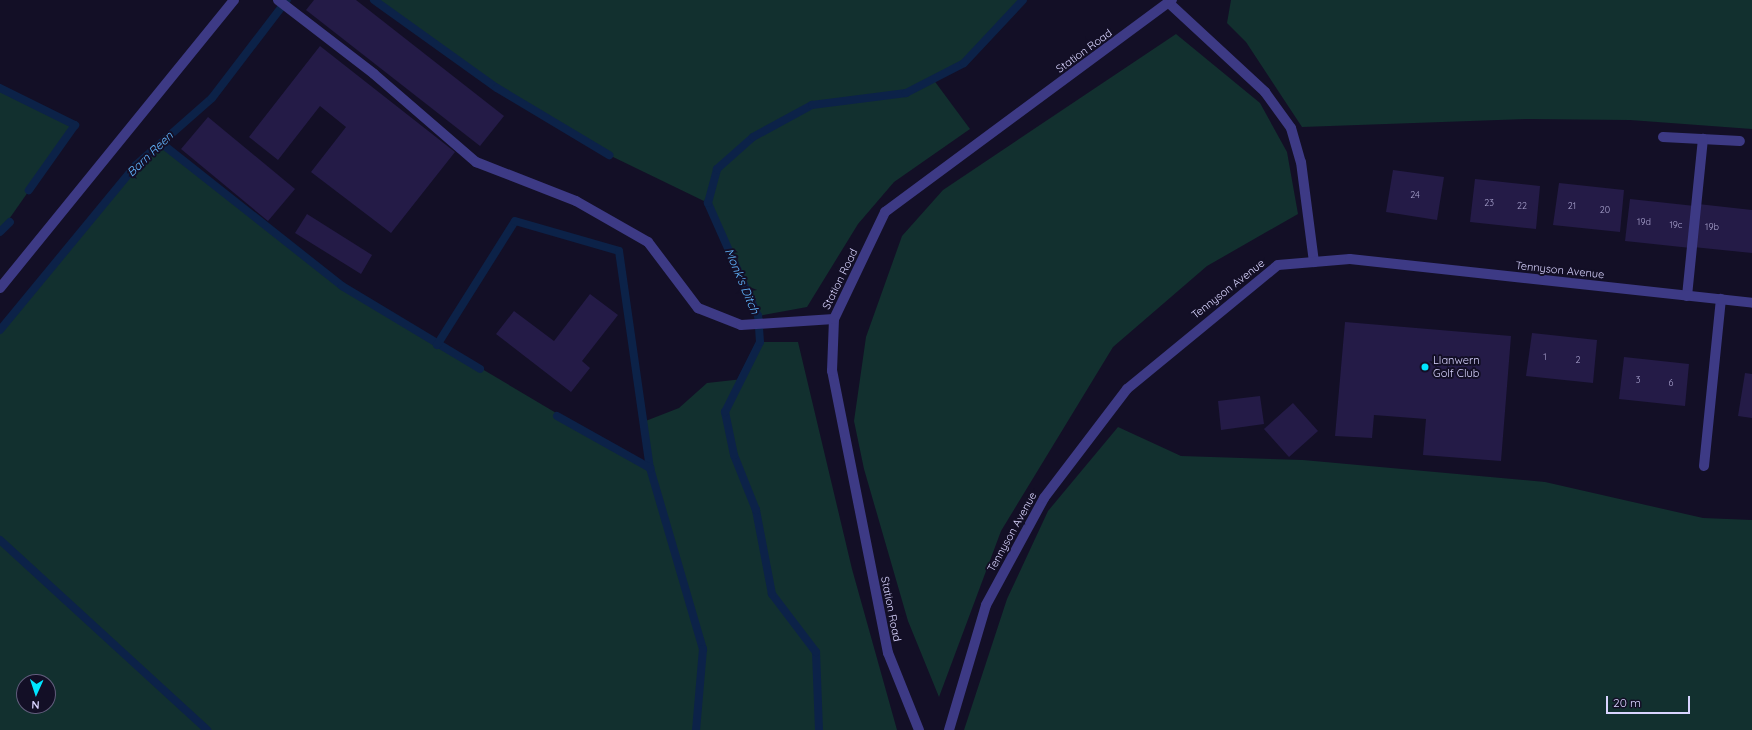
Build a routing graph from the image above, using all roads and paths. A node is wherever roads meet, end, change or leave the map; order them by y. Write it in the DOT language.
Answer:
graph roads {
  1 [pos="234,0"];
  2 [pos="278,0"];
  3 [pos="1171,1"];
  4 [pos="1663,137"];
  5 [pos="1704,139"];
  6 [pos="1740,141"];
  7 [pos="1314,262"];
  8 [pos="0,288"];
  9 [pos="1687,296"];
  10 [pos="1721,299"];
  11 [pos="1752,303"];
  12 [pos="834,319"];
  13 [pos="1704,466"];
  14 [pos="919,730"];
  15 [pos="949,730"];
  1 -- 8 [label="street"];
  2 -- 12 [label="street"];
  3 -- 7 [label="street"];
  3 -- 12 [label="street, Station Road"];
  4 -- 5 [label="street"];
  5 -- 6 [label="street"];
  5 -- 9 [label="street"];
  7 -- 9 [label="street, Tennyson Avenue"];
  7 -- 15 [label="street, Tennyson Avenue"];
  9 -- 10 [label="street, Tennyson Avenue"];
  10 -- 11 [label="street, Tennyson Avenue"];
  10 -- 13 [label="street"];
  12 -- 14 [label="street, Station Road"];
}
